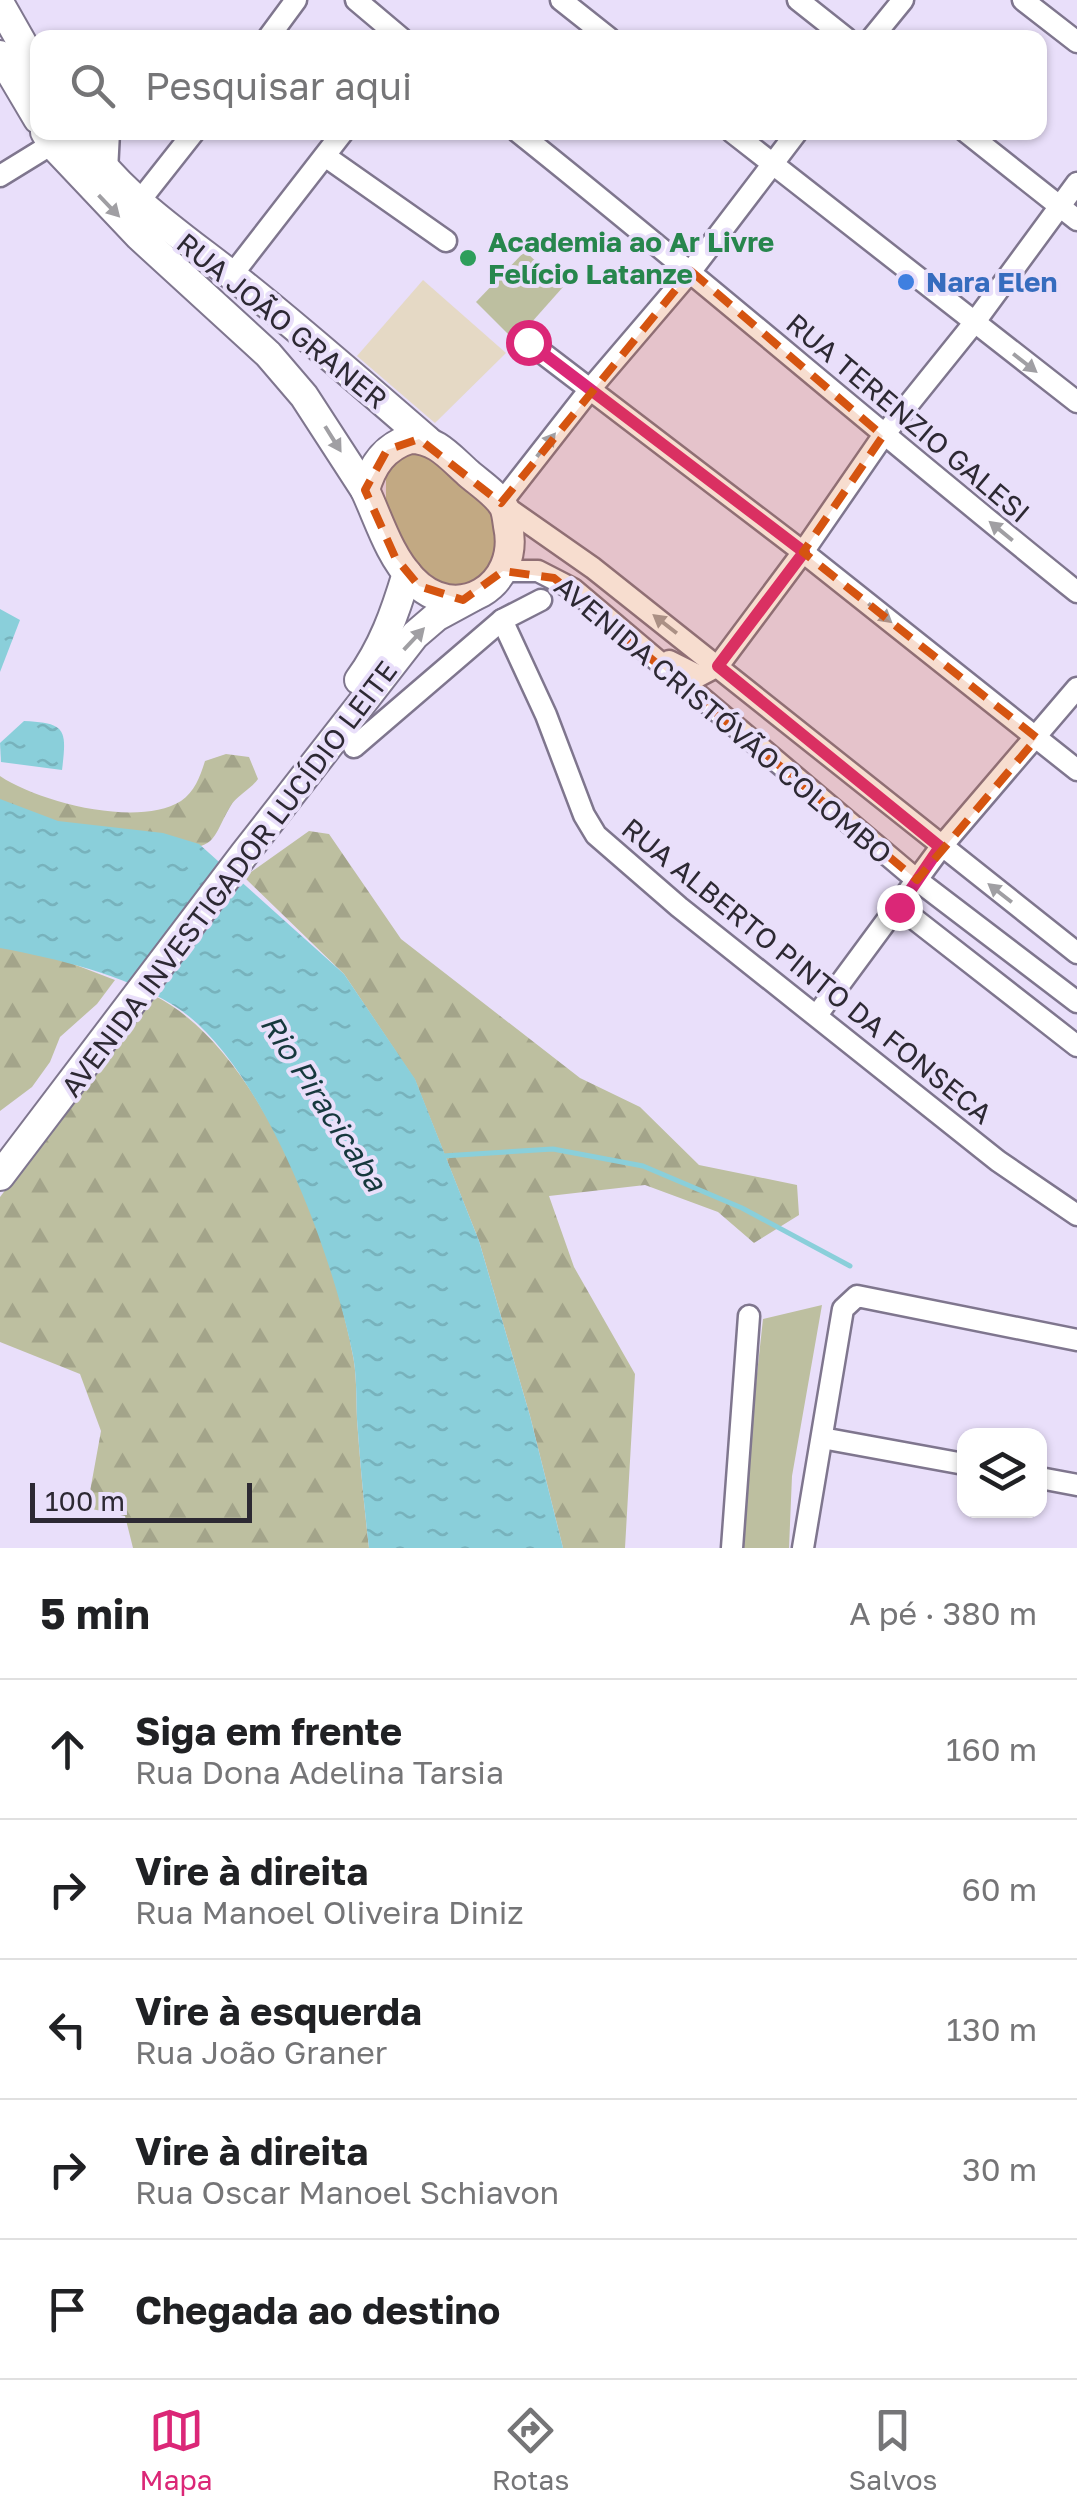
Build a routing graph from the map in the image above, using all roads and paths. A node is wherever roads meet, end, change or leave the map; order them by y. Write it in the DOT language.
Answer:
graph roads {
  1 [pos="296,0"];
  2 [pos="356,0"];
  3 [pos="561,0"];
  4 [pos="798,0"];
  5 [pos="903,0"];
  6 [pos="1023,0"];
  7 [pos="0,4"];
  8 [pos="274,30"];
  9 [pos="391,30"];
  10 [pos="599,30"];
  11 [pos="836,30"];
  12 [pos="879,30"];
  13 [pos="1077,42"];
  14 [pos="0,55"];
  15 [pos="30,57"];
  16 [pos="30,106"];
  17 [pos="52,140"];
  18 [pos="61,140"];
  19 [pos="63,140"];
  20 [pos="108,140"];
  21 [pos="188,140"];
  22 [pos="338,140"];
  23 [pos="528,140"];
  24 [pos="742,140"];
  25 [pos="790,140"];
  26 [pos="976,140"];
  27 [pos="326,156"];
  28 [pos="772,164"];
  29 [pos="106,171"];
  30 [pos="0,176"];
  31 [pos="1077,182"];
  32 [pos="138,202"];
  33 [pos="1059,206"];
  34 [pos="1077,220"];
  35 [pos="446,241"];
  36 [pos="690,270"];
  37 [pos="232,275"];
  38 [pos="974,323"];
  39 [pos="528,342"];
  40 [pos="591,388"];
  41 [pos="1077,402"];
  42 [pos="883,436"];
  43 [pos="427,440"];
  44 [pos="365,490"];
  45 [pos="502,504"];
  46 [pos="804,552"];
  47 [pos="503,571"];
  48 [pos="407,574"];
  49 [pos="1077,592"];
  50 [pos="472,598"];
  51 [pos="541,600"];
  52 [pos="502,620"];
  53 [pos="640,647"];
  54 [pos="718,666"];
  55 [pos="1077,688"];
  56 [pos="1037,738"];
  57 [pos="354,747"];
  58 [pos="1077,770"];
  59 [pos="240,847"];
  60 [pos="940,847"];
  61 [pos="917,880"];
  62 [pos="899,907"];
  63 [pos="1077,954"];
  64 [pos="1077,1002"];
  65 [pos="122,1006"];
  66 [pos="818,1016"];
  67 [pos="1077,1046"];
  68 [pos="0,1152"];
  69 [pos="0,1176"];
  70 [pos="1077,1215"];
  71 [pos="749,1316"];
  72 [pos="1077,1340"];
  73 [pos="822,1438"];
  74 [pos="957,1463"];
  75 [pos="1047,1479"];
  76 [pos="1077,1485"];
  77 [pos="732,1548"];
  78 [pos="803,1548"];
  1 -- 8 [label="street"];
  2 -- 9 [label="street"];
  3 -- 10 [label="street"];
  4 -- 11 [label="street"];
  5 -- 12 [label="street"];
  6 -- 13 [label="street"];
  7 -- 15 [label="main road"];
  14 -- 16 [label="main road"];
  17 -- 30 [label="street"];
  18 -- 44 [label="main road, one-way"];
  19 -- 29 [label="main road"];
  20 -- 29 [label="street"];
  21 -- 32 [label="street"];
  22 -- 27 [label="street"];
  23 -- 36 [label="street, RUA TERENZIO GALESI"];
  24 -- 28 [label="street"];
  25 -- 28 [label="street"];
  26 -- 33 [label="street"];
  27 -- 35 [label="street"];
  27 -- 37 [label="street"];
  28 -- 36 [label="street"];
  28 -- 38 [label="street"];
  29 -- 32 [label="main road"];
  31 -- 33 [label="street"];
  32 -- 37 [label="main road, RUA JOÃO GRANER"];
  33 -- 34 [label="street"];
  33 -- 38 [label="street"];
  36 -- 40 [label="street"];
  36 -- 42 [label="street, RUA TERENZIO GALESI"];
  37 -- 43 [label="main road, RUA JOÃO GRANER"];
  38 -- 41 [label="street, one-way"];
  38 -- 42 [label="street"];
  39 -- 40 [label="street"];
  45 -- 40 [label="street, one-way"];
  40 -- 46 [label="street"];
  42 -- 46 [label="street"];
  49 -- 42 [label="street, RUA TERENZIO GALESI, one-way"];
  43 -- 44 [label="main road"];
  43 -- 45 [label="main road"];
  44 -- 48 [label="main road"];
  45 -- 47 [label="main road"];
  54 -- 45 [label="street, one-way"];
  46 -- 54 [label="street"];
  46 -- 56 [label="street, one-way"];
  47 -- 50 [label="main road"];
  47 -- 53 [label="street, AVENIDA CRISTÓVÃO COLOMBO"];
  48 -- 50 [label="main road"];
  48 -- 59 [label="main road, AVENIDA INVESTIGADOR LUCÍDIO LEITE"];
  59 -- 50 [label="main road, AVENIDA INVESTIGADOR LUCÍDIO LEITE, one-way"];
  51 -- 52 [label="street"];
  52 -- 57 [label="street"];
  52 -- 66 [label="street, RUA ALBERTO PINTO DA FONSECA"];
  53 -- 54 [label="street"];
  53 -- 61 [label="street, AVENIDA CRISTÓVÃO COLOMBO"];
  54 -- 60 [label="street"];
  55 -- 56 [label="street"];
  56 -- 58 [label="street"];
  56 -- 60 [label="street"];
  59 -- 65 [label="main road, AVENIDA INVESTIGADOR LUCÍDIO LEITE"];
  60 -- 61 [label="street"];
  63 -- 60 [label="street, one-way"];
  61 -- 62 [label="street"];
  61 -- 64 [label="street, AVENIDA CRISTÓVÃO COLOMBO"];
  62 -- 66 [label="street"];
  62 -- 67 [label="street"];
  65 -- 68 [label="main road, AVENIDA INVESTIGADOR LUCÍDIO LEITE"];
  65 -- 69 [label="main road, AVENIDA INVESTIGADOR LUCÍDIO LEITE"];
  66 -- 70 [label="street, RUA ALBERTO PINTO DA FONSECA"];
  71 -- 77 [label="street"];
  72 -- 73 [label="street"];
  73 -- 74 [label="street"];
  73 -- 78 [label="street"];
  75 -- 76 [label="street"];
}
